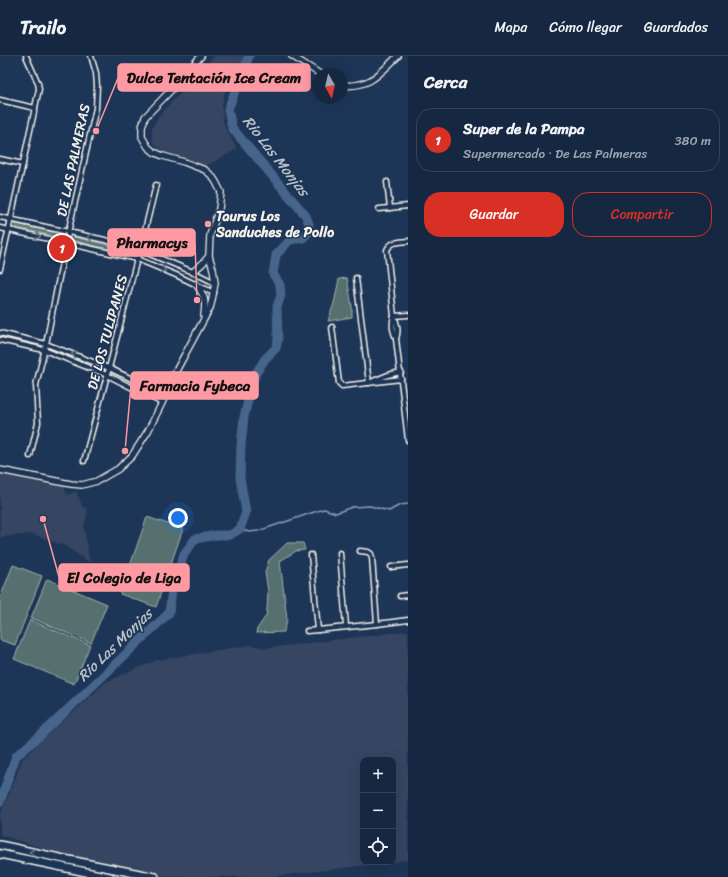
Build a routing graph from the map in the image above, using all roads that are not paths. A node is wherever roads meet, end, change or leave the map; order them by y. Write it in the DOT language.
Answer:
graph roads {
  1 [pos="26,56"];
  2 [pos="91,56"];
  3 [pos="200,56"];
  4 [pos="292,56"];
  5 [pos="398,56"];
  6 [pos="312,69"];
  7 [pos="348,86"];
  8 [pos="0,100"];
  9 [pos="35,108"];
  10 [pos="0,159"];
  11 [pos="23,164"];
  12 [pos="386,182"];
  13 [pos="156,185"];
  14 [pos="408,206"];
  15 [pos="390,208"];
  16 [pos="379,209"];
  17 [pos="0,217"];
  18 [pos="11,219"];
  19 [pos="0,228"];
  20 [pos="9,229"];
  21 [pos="69,232"];
  22 [pos="408,241"];
  23 [pos="66,242"];
  24 [pos="140,250"];
  25 [pos="209,256"];
  26 [pos="137,259"];
  27 [pos="0,270"];
  28 [pos="193,272"];
  29 [pos="356,278"];
  30 [pos="215,283"];
  31 [pos="196,284"];
  32 [pos="214,292"];
  33 [pos="408,315"];
  34 [pos="394,316"];
  35 [pos="204,318"];
  36 [pos="332,327"];
  37 [pos="0,333"];
  38 [pos="0,340"];
  39 [pos="46,344"];
  40 [pos="44,350"];
  41 [pos="109,368"];
  42 [pos="401,372"];
  43 [pos="107,375"];
  44 [pos="401,379"];
  45 [pos="369,383"];
  46 [pos="165,395"];
  47 [pos="162,403"];
  48 [pos="406,408"];
  49 [pos="408,440"];
  50 [pos="30,456"];
  51 [pos="84,461"];
  52 [pos="0,470"];
  53 [pos="360,551"];
  54 [pos="340,553"];
  55 [pos="310,555"];
  56 [pos="408,565"];
  57 [pos="392,567"];
  58 [pos="408,595"];
  59 [pos="400,596"];
  60 [pos="408,620"];
  61 [pos="377,624"];
  62 [pos="346,626"];
  63 [pos="318,630"];
  64 [pos="306,631"];
  65 [pos="0,845"];
  66 [pos="0,854"];
  67 [pos="110,877"];
  68 [pos="155,877"];
  1 -- 9 [label="street"];
  2 -- 21 [label="street, DE LAS PALMERAS"];
  3 -- 25 [label="street"];
  4 -- 6 [label="street"];
  5 -- 7 [label="street"];
  8 -- 9 [label="street"];
  9 -- 11 [label="street"];
  10 -- 11 [label="street"];
  11 -- 18 [label="street"];
  12 -- 15 [label="street"];
  13 -- 24 [label="street, DE LOS TULIPANES"];
  14 -- 15 [label="street"];
  15 -- 16 [label="street"];
  17 -- 18 [label="street"];
  18 -- 20 [label="street"];
  18 -- 21 [label="street"];
  19 -- 20 [label="street"];
  20 -- 23 [label="street, one-way"];
  20 -- 27 [label="street"];
  21 -- 23 [label="street, DE LAS PALMERAS"];
  24 -- 21 [label="street, one-way"];
  22 -- 34 [label="street"];
  23 -- 26 [label="street"];
  23 -- 39 [label="street, DE LAS PALMERAS"];
  24 -- 26 [label="street, DE LOS TULIPANES"];
  24 -- 28 [label="street"];
  25 -- 28 [label="street"];
  25 -- 30 [label="street"];
  26 -- 31 [label="street, one-way"];
  26 -- 41 [label="street, DE LOS TULIPANES"];
  28 -- 30 [label="street"];
  29 -- 45 [label="street"];
  30 -- 32 [label="street"];
  31 -- 32 [label="street"];
  31 -- 35 [label="street"];
  32 -- 35 [label="street"];
  33 -- 34 [label="street"];
  34 -- 42 [label="street"];
  35 -- 46 [label="street"];
  36 -- 45 [label="street"];
  37 -- 39 [label="street"];
  38 -- 40 [label="street"];
  39 -- 40 [label="street, DE LAS PALMERAS"];
  41 -- 39 [label="street, one-way"];
  40 -- 43 [label="street"];
  40 -- 50 [label="street, DE LAS PALMERAS"];
  41 -- 43 [label="street, DE LOS TULIPANES"];
  41 -- 46 [label="street"];
  42 -- 44 [label="street"];
  42 -- 45 [label="street"];
  43 -- 47 [label="street"];
  43 -- 51 [label="street, DE LOS TULIPANES"];
  44 -- 45 [label="street"];
  44 -- 48 [label="street"];
  46 -- 47 [label="street"];
  47 -- 52 [label="street"];
  48 -- 49 [label="street"];
  53 -- 61 [label="street"];
  54 -- 62 [label="street"];
  55 -- 63 [label="street"];
  56 -- 57 [label="street"];
  58 -- 59 [label="street"];
  60 -- 61 [label="street"];
  61 -- 62 [label="street"];
  62 -- 63 [label="street"];
  63 -- 64 [label="street"];
  68 -- 65 [label="highway, one-way"];
  66 -- 67 [label="highway"];
}
